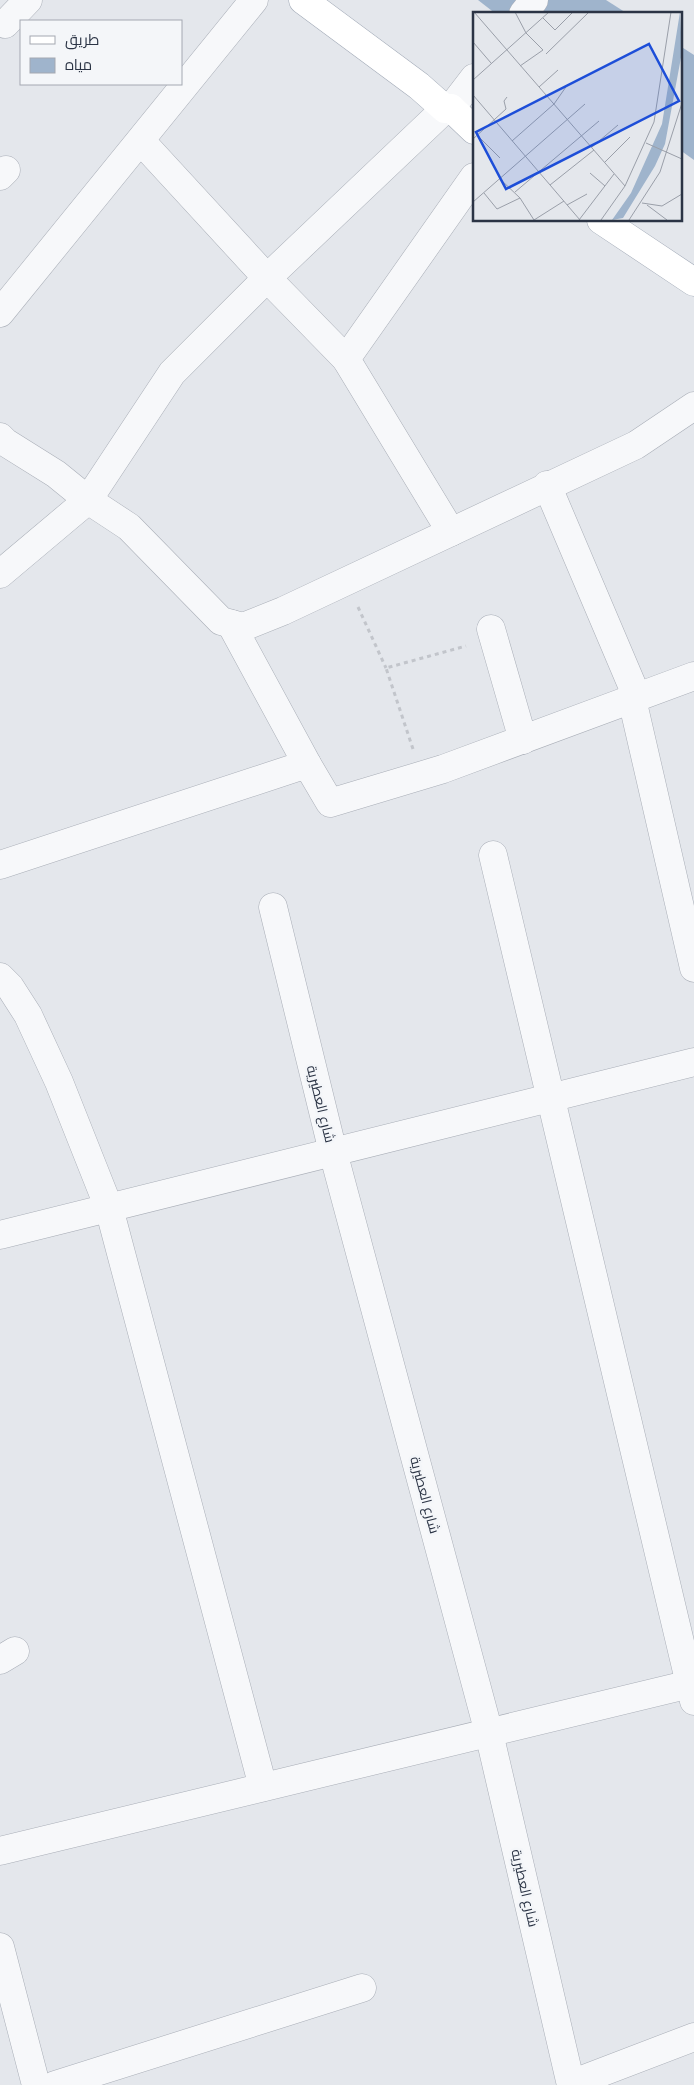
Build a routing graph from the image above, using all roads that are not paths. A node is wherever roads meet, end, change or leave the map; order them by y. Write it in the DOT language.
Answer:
graph roads {
  1 [pos="28,0"];
  2 [pos="254,0"];
  3 [pos="303,0"];
  4 [pos="534,0"];
  5 [pos="525,12"];
  6 [pos="5,24"];
  7 [pos="473,79"];
  8 [pos="448,109"];
  9 [pos="473,129"];
  10 [pos="141,141"];
  11 [pos="473,178"];
  12 [pos="602,221"];
  13 [pos="267,278"];
  14 [pos="694,282"];
  15 [pos="0,313"];
  16 [pos="346,359"];
  17 [pos="694,406"];
  18 [pos="0,437"];
  19 [pos="547,485"];
  20 [pos="88,500"];
  21 [pos="451,532"];
  22 [pos="0,574"];
  23 [pos="231,624"];
  24 [pos="492,634"];
  25 [pos="694,676"];
  26 [pos="635,698"];
  27 [pos="523,740"];
  28 [pos="307,764"];
  29 [pos="493,855"];
  30 [pos="0,865"];
  31 [pos="272,907"];
  32 [pos="694,968"];
  33 [pos="0,977"];
  34 [pos="694,1062"];
  35 [pos="550,1098"];
  36 [pos="333,1152"];
  37 [pos="109,1208"];
  38 [pos="0,1235"];
  39 [pos="693,1689"];
  40 [pos="489,1732"];
  41 [pos="263,1787"];
  42 [pos="0,1851"];
  43 [pos="0,1947"];
  44 [pos="362,1988"];
  45 [pos="694,2037"];
  46 [pos="36,2085"];
  47 [pos="55,2085"];
  48 [pos="571,2085"];
  1 -- 6 [label="street"];
  2 -- 10 [label="street"];
  3 -- 8 [label="main road"];
  4 -- 5 [label="street"];
  7 -- 8 [label="street"];
  8 -- 9 [label="main road"];
  8 -- 13 [label="street"];
  10 -- 13 [label="street"];
  10 -- 15 [label="street"];
  11 -- 16 [label="street"];
  12 -- 14 [label="main road"];
  13 -- 16 [label="street"];
  13 -- 20 [label="street"];
  16 -- 21 [label="street"];
  17 -- 19 [label="street"];
  18 -- 20 [label="street"];
  19 -- 21 [label="street"];
  19 -- 26 [label="street"];
  20 -- 22 [label="street"];
  20 -- 23 [label="street"];
  21 -- 23 [label="street"];
  23 -- 28 [label="street"];
  24 -- 27 [label="street"];
  25 -- 26 [label="street"];
  26 -- 27 [label="street"];
  26 -- 32 [label="street"];
  27 -- 28 [label="street"];
  28 -- 30 [label="street"];
  29 -- 35 [label="street"];
  31 -- 36 [label="street, شارع العطيرية"];
  33 -- 37 [label="street"];
  34 -- 35 [label="street"];
  35 -- 36 [label="street"];
  35 -- 39 [label="street"];
  36 -- 37 [label="street"];
  36 -- 40 [label="street, شارع العطيرية"];
  37 -- 38 [label="street"];
  37 -- 41 [label="street"];
  39 -- 40 [label="street"];
  40 -- 41 [label="street"];
  40 -- 48 [label="street, شارع العطيرية"];
  41 -- 42 [label="street"];
  43 -- 46 [label="street"];
  44 -- 47 [label="street"];
  45 -- 48 [label="street"];
}
